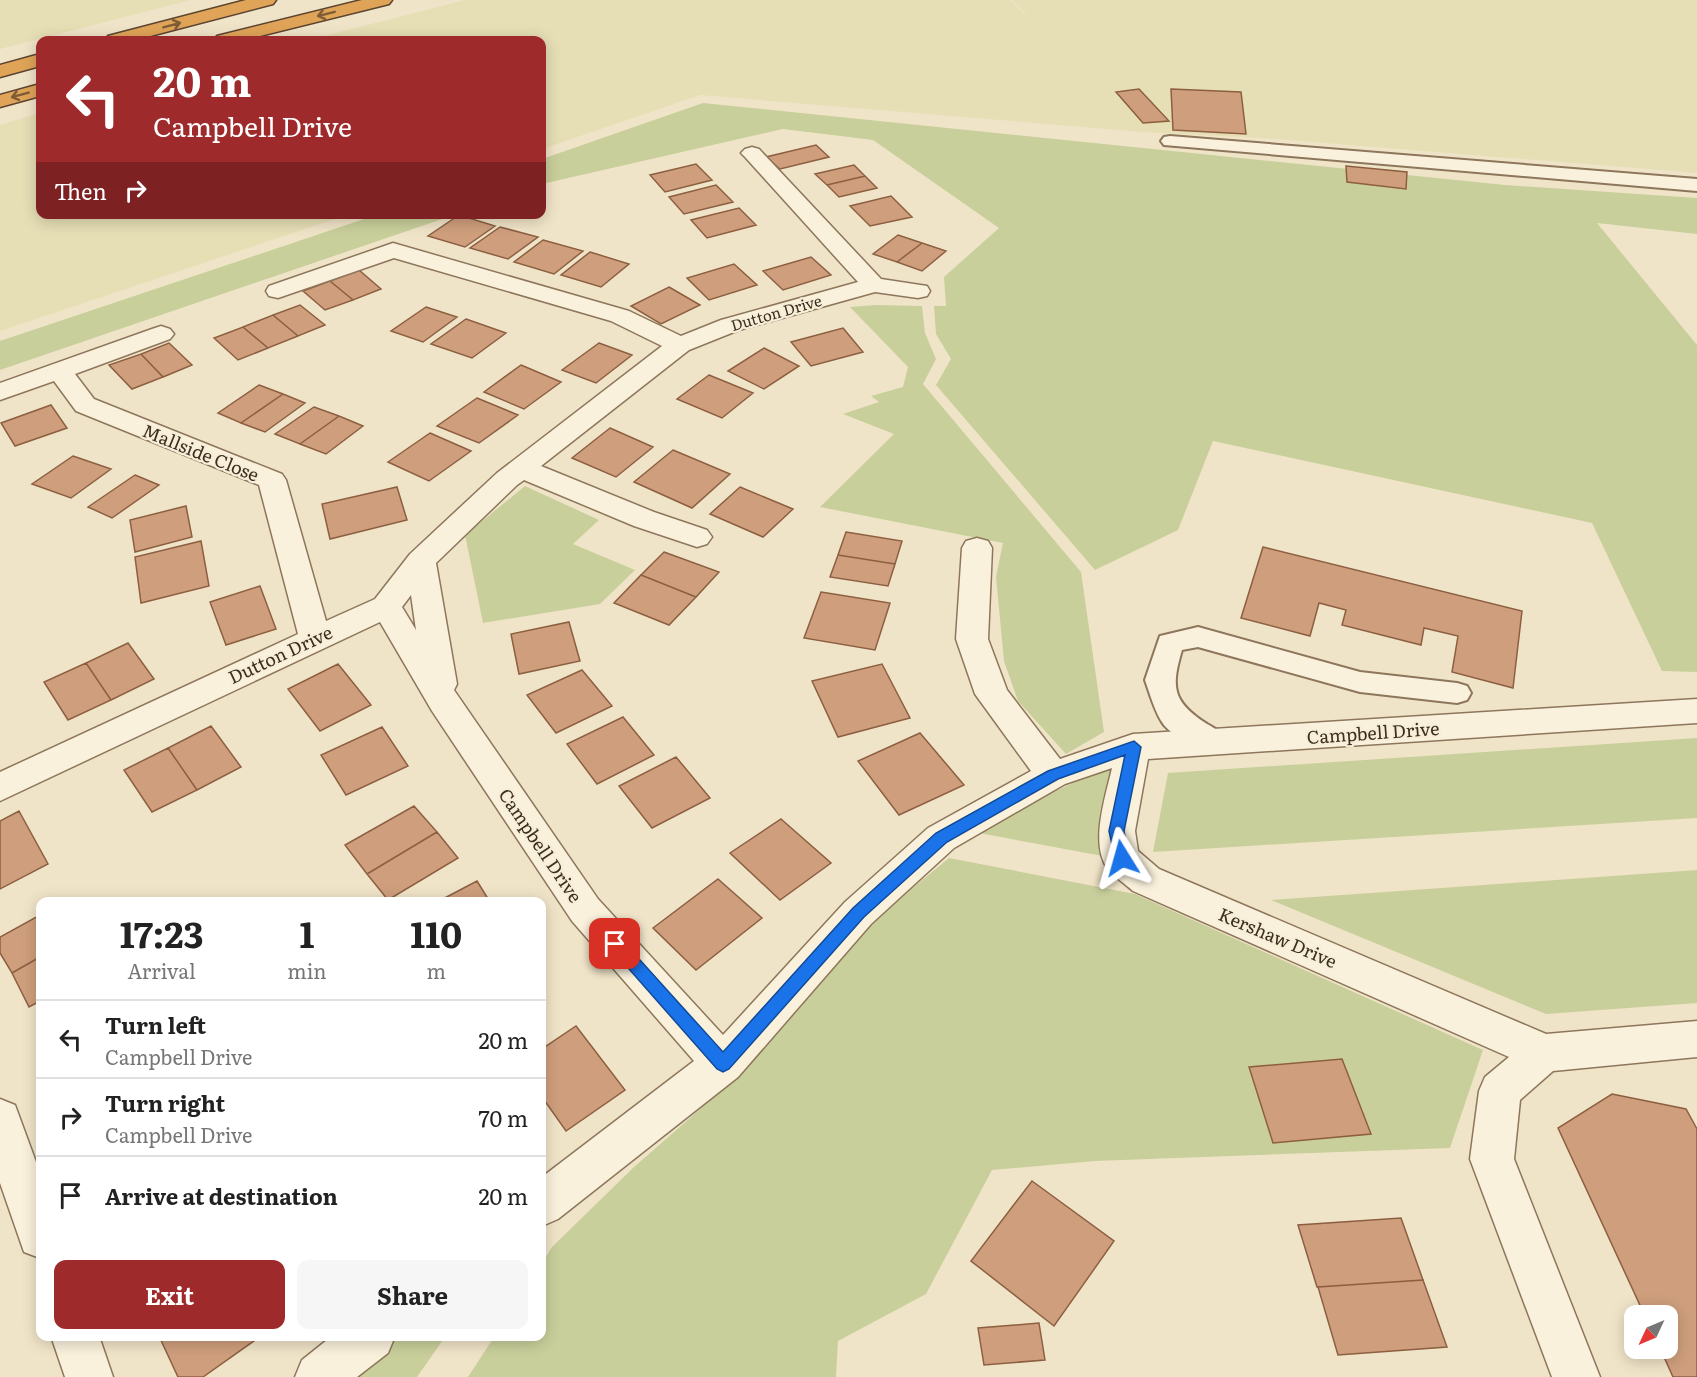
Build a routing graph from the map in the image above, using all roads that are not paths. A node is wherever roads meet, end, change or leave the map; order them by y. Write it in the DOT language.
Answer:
graph roads {
  1 [pos="267,0"];
  2 [pos="382,0"];
  3 [pos="130,36"];
  4 [pos="240,36"];
  5 [pos="36,61"];
  6 [pos="0,71"];
  7 [pos="36,91"];
  8 [pos="0,101"];
  9 [pos="1170,141"];
  10 [pos="752,153"];
  11 [pos="1697,185"];
  12 [pos="874,285"];
  13 [pos="278,291"];
  14 [pos="918,291"];
  15 [pos="160,334"];
  16 [pos="680,345"];
  17 [pos="60,371"];
  18 [pos="0,392"];
  19 [pos="521,468"];
  20 [pos="697,537"];
  21 [pos="977,548"];
  22 [pos="421,561"];
  23 [pos="387,606"];
  24 [pos="315,638"];
  25 [pos="1457,693"];
  26 [pos="444,702"];
  27 [pos="1697,711"];
  28 [pos="1213,742"];
  29 [pos="1134,747"];
  30 [pos="1053,775"];
  31 [pos="0,787"];
  32 [pos="1697,1039"];
  33 [pos="1544,1053"];
  34 [pos="723,1064"];
  35 [pos="0,1119"];
  36 [pos="546,1201"];
  37 [pos="36,1224"];
  38 [pos="77,1341"];
  39 [pos="365,1341"];
  40 [pos="89,1377"];
  41 [pos="319,1377"];
  42 [pos="1576,1377"];
  3 -- 1 [label="highway, one-way"];
  2 -- 4 [label="highway, one-way"];
  5 -- 6 [label="highway"];
  7 -- 8 [label="highway, one-way"];
  9 -- 11 [label="lane"];
  10 -- 12 [label="street"];
  12 -- 14 [label="street, Dutton Drive"];
  12 -- 16 [label="street, Dutton Drive"];
  13 -- 16 [label="street"];
  15 -- 17 [label="street"];
  16 -- 19 [label="street, Dutton Drive"];
  17 -- 18 [label="street"];
  17 -- 24 [label="street, Mallside Close"];
  19 -- 20 [label="street"];
  19 -- 22 [label="street, Dutton Drive"];
  21 -- 30 [label="street"];
  22 -- 23 [label="street, Dutton Drive"];
  22 -- 26 [label="street"];
  23 -- 24 [label="street, Dutton Drive"];
  23 -- 26 [label="street, Campbell Drive"];
  24 -- 31 [label="street, Dutton Drive"];
  25 -- 28 [label="lane"];
  26 -- 34 [label="street, Campbell Drive"];
  27 -- 28 [label="street, Campbell Drive"];
  28 -- 29 [label="street, Campbell Drive"];
  29 -- 30 [label="street, Campbell Drive"];
  29 -- 33 [label="street, Kershaw Drive"];
  30 -- 34 [label="street, Campbell Drive"];
  32 -- 33 [label="street, Kershaw Drive"];
  33 -- 42 [label="street"];
  34 -- 36 [label="street, Campbell Drive"];
  35 -- 37 [label="street"];
  38 -- 40 [label="street"];
  39 -- 41 [label="street"];
}
